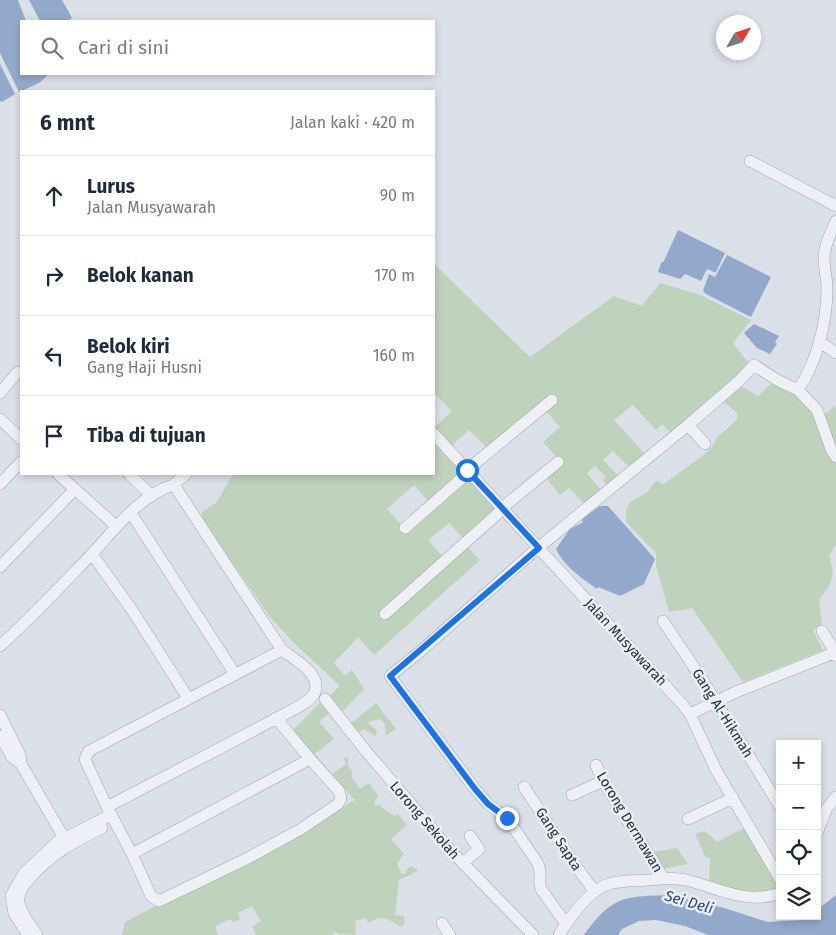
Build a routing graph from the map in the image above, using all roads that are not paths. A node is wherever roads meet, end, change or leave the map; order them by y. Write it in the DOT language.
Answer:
graph roads {
  1 [pos="750,160"];
  2 [pos="836,206"];
  3 [pos="836,221"];
  4 [pos="832,244"];
  5 [pos="820,342"];
  6 [pos="836,352"];
  7 [pos="20,371"];
  8 [pos="798,390"];
  9 [pos="0,393"];
  10 [pos="552,400"];
  11 [pos="0,418"];
  12 [pos="688,426"];
  13 [pos="435,435"];
  14 [pos="20,438"];
  15 [pos="706,444"];
  16 [pos="836,457"];
  17 [pos="558,462"];
  18 [pos="20,463"];
  19 [pos="468,471"];
  20 [pos="59,475"];
  21 [pos="130,475"];
  22 [pos="184,475"];
  23 [pos="0,484"];
  24 [pos="172,485"];
  25 [pos="75,489"];
  26 [pos="152,496"];
  27 [pos="503,508"];
  28 [pos="131,513"];
  29 [pos="116,526"];
  30 [pos="405,528"];
  31 [pos="539,548"];
  32 [pos="92,554"];
  33 [pos="0,567"];
  34 [pos="385,614"];
  35 [pos="663,621"];
  36 [pos="822,630"];
  37 [pos="0,646"];
  38 [pos="282,650"];
  39 [pos="835,654"];
  40 [pos="235,674"];
  41 [pos="188,698"];
  42 [pos="325,699"];
  43 [pos="716,702"];
  44 [pos="690,714"];
  45 [pos="0,715"];
  46 [pos="276,718"];
  47 [pos="0,736"];
  48 [pos="310,759"];
  49 [pos="21,764"];
  50 [pos="596,765"];
  51 [pos="603,781"];
  52 [pos="524,787"];
  53 [pos="572,795"];
  54 [pos="836,797"];
  55 [pos="733,798"];
  56 [pos="776,800"];
  57 [pos="111,815"];
  58 [pos="688,818"];
  59 [pos="818,830"];
  60 [pos="470,836"];
  61 [pos="66,841"];
  62 [pos="132,854"];
  63 [pos="463,862"];
  64 [pos="778,875"];
  65 [pos="664,879"];
  66 [pos="18,888"];
  67 [pos="595,892"];
  68 [pos="776,893"];
  69 [pos="442,923"];
  70 [pos="566,924"];
  71 [pos="28,935"];
  72 [pos="37,935"];
  73 [pos="450,935"];
  74 [pos="533,935"];
  75 [pos="559,935"];
  1 -- 2 [label="street"];
  3 -- 4 [label="street"];
  4 -- 5 [label="street"];
  5 -- 6 [label="street"];
  5 -- 8 [label="street"];
  7 -- 9 [label="street"];
  8 -- 12 [label="street"];
  8 -- 16 [label="street"];
  10 -- 19 [label="street"];
  11 -- 14 [label="street"];
  12 -- 15 [label="street"];
  12 -- 31 [label="street"];
  13 -- 19 [label="street, Jalan Musyawarah"];
  17 -- 27 [label="street"];
  18 -- 23 [label="street"];
  19 -- 27 [label="street, Jalan Musyawarah"];
  19 -- 30 [label="street"];
  20 -- 25 [label="street"];
  21 -- 26 [label="street"];
  22 -- 24 [label="street"];
  24 -- 26 [label="street"];
  24 -- 38 [label="street"];
  25 -- 29 [label="street"];
  25 -- 33 [label="street"];
  26 -- 28 [label="street"];
  27 -- 31 [label="street, Jalan Musyawarah"];
  27 -- 34 [label="street"];
  28 -- 29 [label="street"];
  28 -- 40 [label="street"];
  29 -- 32 [label="street"];
  31 -- 44 [label="street, Jalan Musyawarah"];
  31 -- 70 [label="street"];
  32 -- 37 [label="street"];
  32 -- 41 [label="street"];
  35 -- 43 [label="street, Gang Al-Hikmah"];
  36 -- 39 [label="street"];
  38 -- 40 [label="street"];
  38 -- 46 [label="street"];
  39 -- 43 [label="street"];
  40 -- 41 [label="street"];
  41 -- 57 [label="street"];
  42 -- 63 [label="street, Lorong Sekolah"];
  43 -- 44 [label="street"];
  43 -- 56 [label="street, Gang Al-Hikmah"];
  44 -- 55 [label="street, Jalan Musyawarah"];
  45 -- 49 [label="street"];
  46 -- 48 [label="street"];
  46 -- 57 [label="street"];
  47 -- 49 [label="street"];
  48 -- 62 [label="street"];
  48 -- 62 [label="street"];
  49 -- 61 [label="street"];
  50 -- 51 [label="street, Lorong Dermawan"];
  51 -- 53 [label="street"];
  51 -- 65 [label="street, Lorong Dermawan"];
  52 -- 67 [label="street, Gang Sapta"];
  54 -- 59 [label="street"];
  55 -- 58 [label="street"];
  55 -- 64 [label="street, Jalan Musyawarah"];
  57 -- 61 [label="street"];
  57 -- 62 [label="street"];
  60 -- 63 [label="street"];
  61 -- 66 [label="street"];
  63 -- 74 [label="street, Lorong Sekolah"];
  65 -- 67 [label="street"];
  65 -- 68 [label="street"];
  66 -- 71 [label="street"];
  66 -- 72 [label="street"];
  67 -- 70 [label="street"];
  69 -- 73 [label="street"];
  70 -- 75 [label="street"];
}
